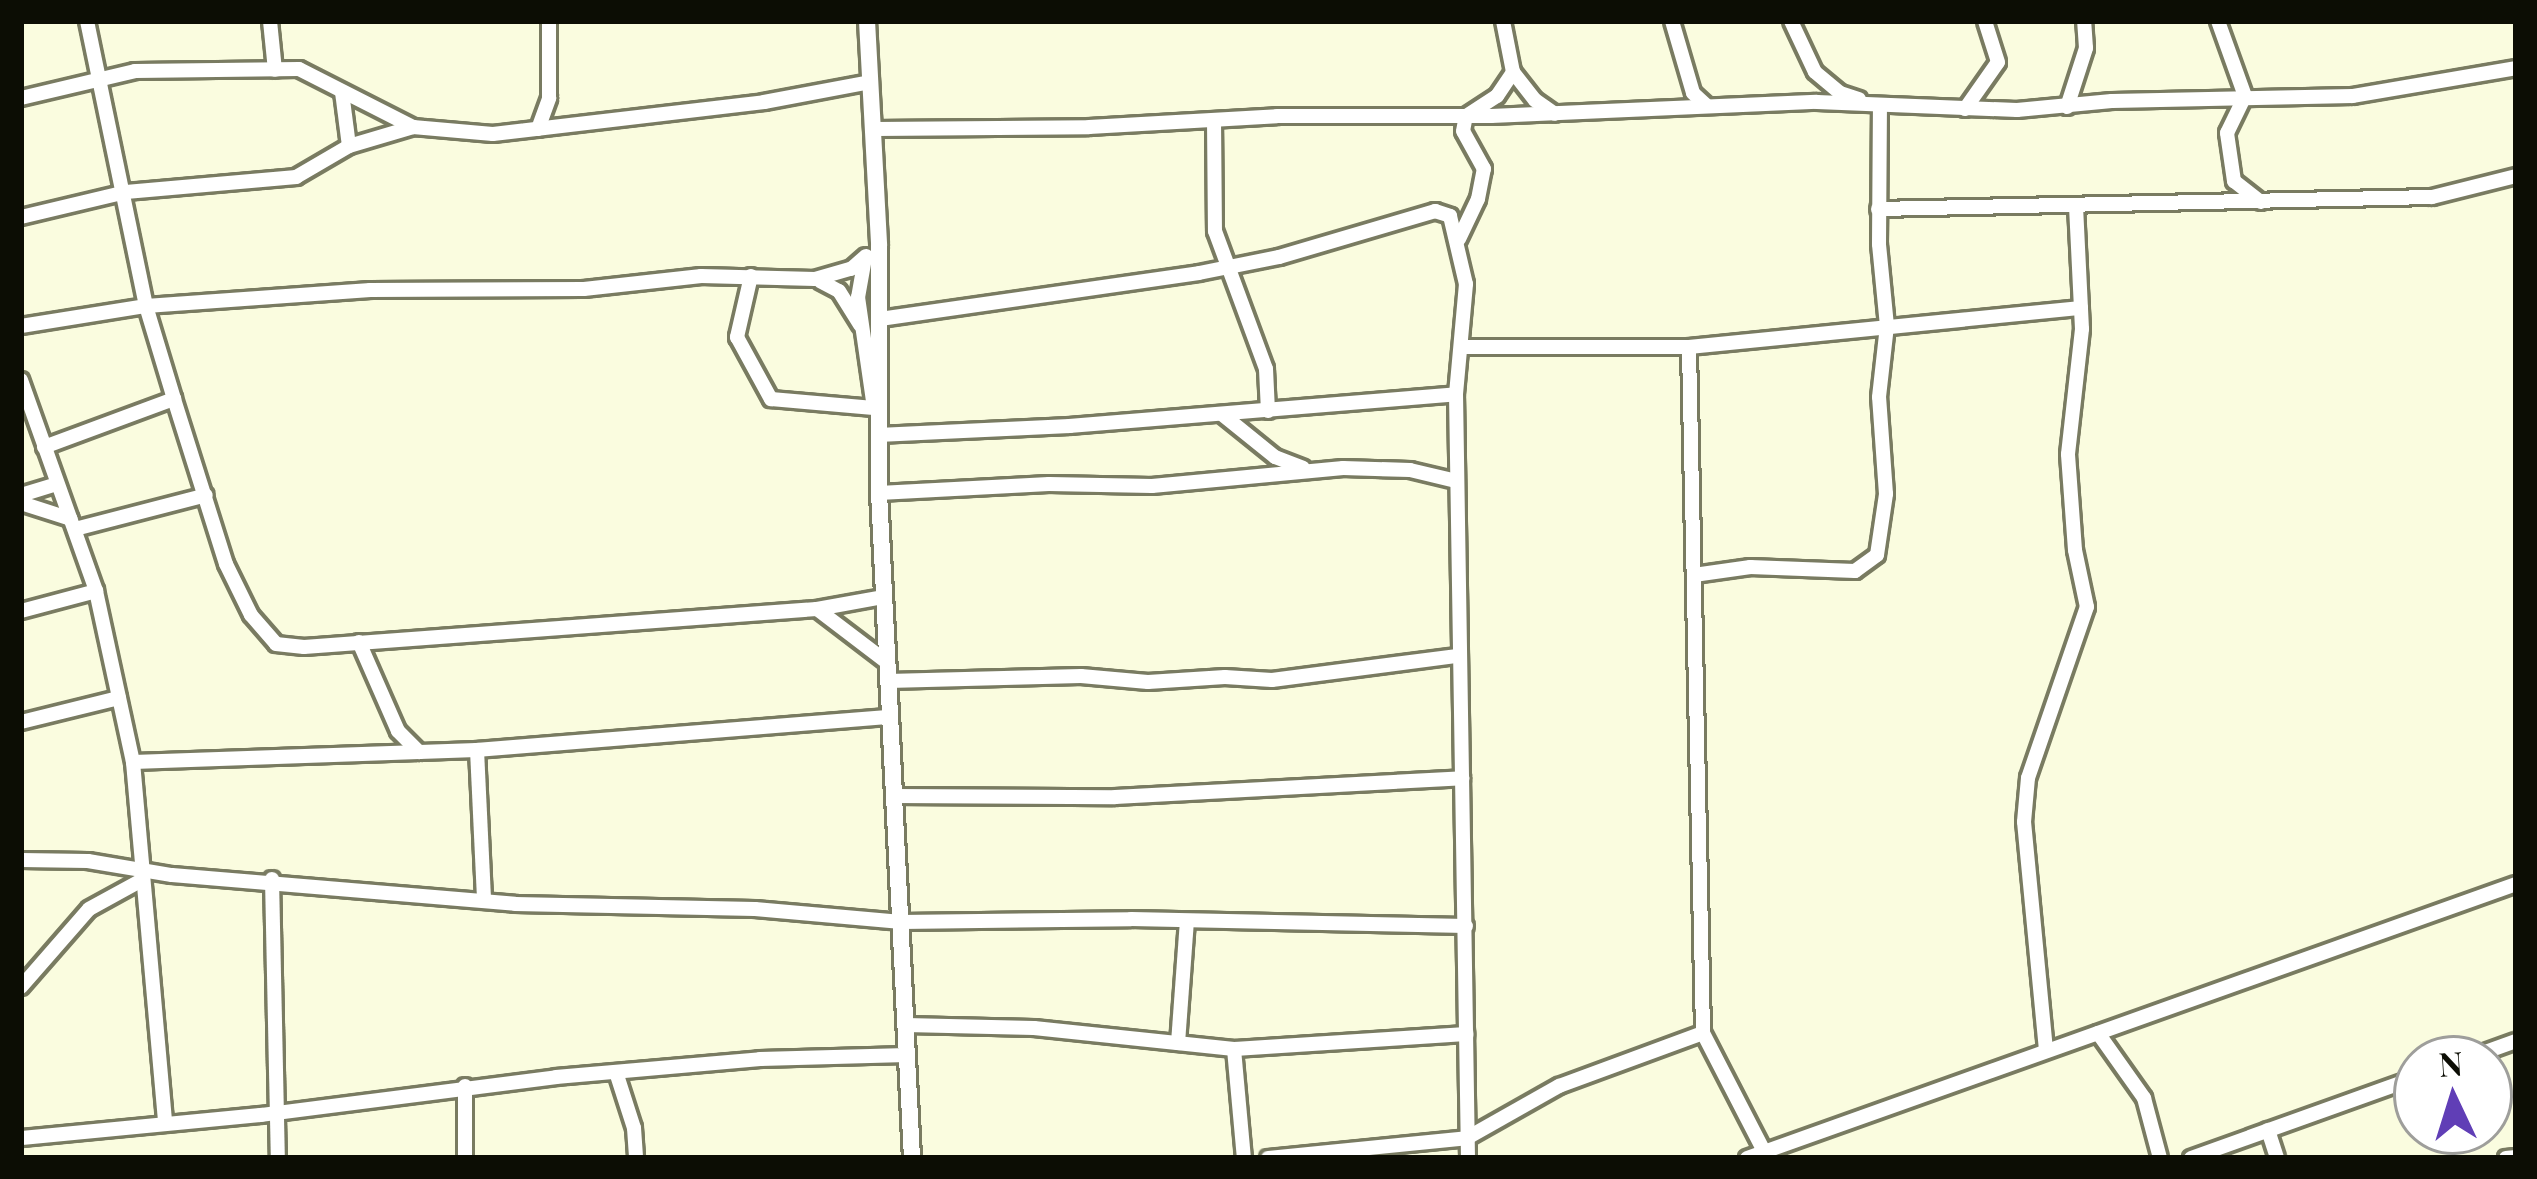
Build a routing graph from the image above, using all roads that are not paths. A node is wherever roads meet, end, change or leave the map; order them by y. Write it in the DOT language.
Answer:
graph roads {
  1 [pos="87,21"];
  2 [pos="270,21"];
  3 [pos="549,21"];
  4 [pos="866,21"];
  5 [pos="1503,21"];
  6 [pos="1672,21"];
  7 [pos="1791,21"];
  8 [pos="1985,21"];
  9 [pos="2084,21"];
  10 [pos="2218,21"];
  11 [pos="2516,68"];
  12 [pos="274,70"];
  13 [pos="1513,72"];
  14 [pos="99,79"];
  15 [pos="871,82"];
  16 [pos="342,92"];
  17 [pos="1693,93"];
  18 [pos="2246,97"];
  19 [pos="21,98"];
  20 [pos="549,98"];
  21 [pos="1707,106"];
  22 [pos="2067,106"];
  23 [pos="1884,107"];
  24 [pos="1683,108"];
  25 [pos="1965,109"];
  26 [pos="1555,114"];
  27 [pos="1466,116"];
  28 [pos="1214,120"];
  29 [pos="566,125"];
  30 [pos="413,128"];
  31 [pos="538,129"];
  32 [pos="875,129"];
  33 [pos="349,146"];
  34 [pos="2516,176"];
  35 [pos="126,192"];
  36 [pos="2261,202"];
  37 [pos="2076,206"];
  38 [pos="1878,209"];
  39 [pos="21,217"];
  40 [pos="878,220"];
  41 [pos="1459,239"];
  42 [pos="866,256"];
  43 [pos="1228,267"];
  44 [pos="751,276"];
  45 [pos="815,279"];
  46 [pos="146,306"];
  47 [pos="2081,308"];
  48 [pos="880,319"];
  49 [pos="860,325"];
  50 [pos="21,326"];
  51 [pos="1887,326"];
  52 [pos="1461,347"];
  53 [pos="1689,347"];
  54 [pos="22,386"];
  55 [pos="1456,394"];
  56 [pos="174,399"];
  57 [pos="1268,411"];
  58 [pos="1223,415"];
  59 [pos="877,422"];
  60 [pos="44,447"];
  61 [pos="1308,469"];
  62 [pos="1456,481"];
  63 [pos="57,484"];
  64 [pos="879,494"];
  65 [pos="206,495"];
  66 [pos="21,499"];
  67 [pos="73,524"];
  68 [pos="1694,575"];
  69 [pos="96,591"];
  70 [pos="884,597"];
  71 [pos="817,609"];
  72 [pos="21,611"];
  73 [pos="358,642"];
  74 [pos="1457,656"];
  75 [pos="888,672"];
  76 [pos="119,698"];
  77 [pos="890,717"];
  78 [pos="21,722"];
  79 [pos="477,750"];
  80 [pos="418,752"];
  81 [pos="133,762"];
  82 [pos="1462,778"];
  83 [pos="894,796"];
  84 [pos="21,860"];
  85 [pos="140,874"];
  86 [pos="272,879"];
  87 [pos="2516,884"];
  88 [pos="484,901"];
  89 [pos="1187,921"];
  90 [pos="901,922"];
  91 [pos="1466,926"];
  92 [pos="21,987"];
  93 [pos="906,1025"];
  94 [pos="1703,1033"];
  95 [pos="2098,1033"];
  96 [pos="1467,1034"];
  97 [pos="1178,1043"];
  98 [pos="1234,1048"];
  99 [pos="2046,1050"];
  100 [pos="907,1055"];
  101 [pos="616,1072"];
  102 [pos="465,1086"];
  103 [pos="2393,1086"];
  104 [pos="279,1112"];
  105 [pos="165,1123"];
  106 [pos="2268,1130"];
  107 [pos="21,1138"];
  108 [pos="1467,1138"];
  109 [pos="1764,1150"];
  110 [pos="909,1153"];
  111 [pos="2516,1157"];
  112 [pos="278,1158"];
  113 [pos="465,1158"];
  114 [pos="636,1158"];
  115 [pos="1244,1158"];
  116 [pos="1268,1158"];
  117 [pos="1468,1158"];
  118 [pos="1747,1158"];
  119 [pos="2160,1158"];
  120 [pos="2191,1158"];
  121 [pos="2277,1158"];
  122 [pos="2506,1158"];
  1 -- 14 [label="street"];
  2 -- 12 [label="street"];
  3 -- 20 [label="street"];
  4 -- 15 [label="street"];
  5 -- 13 [label="street"];
  6 -- 17 [label="street"];
  7 -- 23 [label="street"];
  8 -- 25 [label="street"];
  9 -- 22 [label="street"];
  10 -- 18 [label="street"];
  11 -- 18 [label="street"];
  12 -- 14 [label="street"];
  12 -- 16 [label="street"];
  13 -- 26 [label="street"];
  13 -- 27 [label="street"];
  14 -- 19 [label="street"];
  14 -- 35 [label="street"];
  15 -- 29 [label="street"];
  15 -- 32 [label="street"];
  16 -- 30 [label="street"];
  16 -- 33 [label="street"];
  17 -- 21 [label="street"];
  17 -- 24 [label="street"];
  18 -- 22 [label="street"];
  18 -- 36 [label="street"];
  20 -- 29 [label="street"];
  20 -- 31 [label="street"];
  21 -- 23 [label="street"];
  21 -- 24 [label="street"];
  22 -- 25 [label="street"];
  23 -- 25 [label="street"];
  23 -- 38 [label="street"];
  24 -- 26 [label="street"];
  26 -- 27 [label="street"];
  27 -- 28 [label="street"];
  27 -- 41 [label="street"];
  28 -- 32 [label="street"];
  28 -- 43 [label="street"];
  29 -- 31 [label="street"];
  30 -- 31 [label="street"];
  30 -- 33 [label="street"];
  32 -- 40 [label="street"];
  33 -- 35 [label="street"];
  34 -- 36 [label="street"];
  35 -- 39 [label="street"];
  35 -- 46 [label="street"];
  36 -- 37 [label="street"];
  37 -- 38 [label="street"];
  37 -- 47 [label="street"];
  38 -- 51 [label="street"];
  40 -- 42 [label="street"];
  40 -- 48 [label="street"];
  41 -- 43 [label="street"];
  41 -- 52 [label="street"];
  42 -- 45 [label="street"];
  42 -- 49 [label="street"];
  43 -- 48 [label="street"];
  43 -- 57 [label="street"];
  44 -- 45 [label="street"];
  44 -- 46 [label="street"];
  44 -- 59 [label="street"];
  45 -- 49 [label="street"];
  46 -- 50 [label="street"];
  46 -- 56 [label="street"];
  47 -- 51 [label="street"];
  47 -- 99 [label="street"];
  48 -- 59 [label="street"];
  49 -- 59 [label="street"];
  51 -- 53 [label="street"];
  51 -- 68 [label="street"];
  52 -- 53 [label="street"];
  52 -- 55 [label="street"];
  53 -- 68 [label="street"];
  54 -- 60 [label="street"];
  55 -- 57 [label="street"];
  55 -- 62 [label="street"];
  56 -- 60 [label="street"];
  56 -- 65 [label="street"];
  57 -- 58 [label="street"];
  58 -- 59 [label="street"];
  58 -- 61 [label="street"];
  59 -- 64 [label="street"];
  60 -- 63 [label="street"];
  61 -- 62 [label="street"];
  61 -- 64 [label="street"];
  62 -- 74 [label="street"];
  63 -- 66 [label="street"];
  63 -- 67 [label="street"];
  64 -- 70 [label="street"];
  65 -- 67 [label="street"];
  65 -- 73 [label="street"];
  66 -- 67 [label="street"];
  67 -- 69 [label="street"];
  68 -- 94 [label="street"];
  69 -- 72 [label="street"];
  69 -- 76 [label="street"];
  70 -- 71 [label="street"];
  70 -- 75 [label="street"];
  71 -- 73 [label="street"];
  71 -- 75 [label="street"];
  73 -- 80 [label="street"];
  74 -- 75 [label="street"];
  74 -- 82 [label="street"];
  75 -- 77 [label="street"];
  76 -- 78 [label="street"];
  76 -- 81 [label="street"];
  77 -- 79 [label="street"];
  77 -- 83 [label="street"];
  79 -- 80 [label="street"];
  79 -- 88 [label="street"];
  80 -- 81 [label="street"];
  81 -- 85 [label="street"];
  82 -- 83 [label="street"];
  82 -- 91 [label="street"];
  83 -- 90 [label="street"];
  84 -- 85 [label="street"];
  85 -- 86 [label="street"];
  85 -- 92 [label="street"];
  85 -- 105 [label="street"];
  86 -- 88 [label="street"];
  86 -- 104 [label="street"];
  87 -- 95 [label="street"];
  88 -- 90 [label="street"];
  89 -- 90 [label="street"];
  89 -- 91 [label="street"];
  89 -- 97 [label="street"];
  90 -- 93 [label="street"];
  91 -- 96 [label="street"];
  93 -- 97 [label="street"];
  93 -- 100 [label="street"];
  94 -- 108 [label="street"];
  94 -- 109 [label="street"];
  95 -- 99 [label="street"];
  95 -- 119 [label="street"];
  96 -- 98 [label="street"];
  96 -- 108 [label="street"];
  97 -- 98 [label="street"];
  98 -- 115 [label="street"];
  99 -- 109 [label="street"];
  100 -- 101 [label="street"];
  100 -- 110 [label="street"];
  101 -- 102 [label="street"];
  101 -- 114 [label="street"];
  102 -- 104 [label="street"];
  102 -- 113 [label="street"];
  103 -- 106 [label="street"];
  104 -- 105 [label="street"];
  104 -- 112 [label="street"];
  105 -- 107 [label="street"];
  106 -- 120 [label="street"];
  106 -- 121 [label="street"];
  108 -- 116 [label="street"];
  108 -- 117 [label="street"];
  109 -- 118 [label="street"];
  111 -- 122 [label="street"];
}
